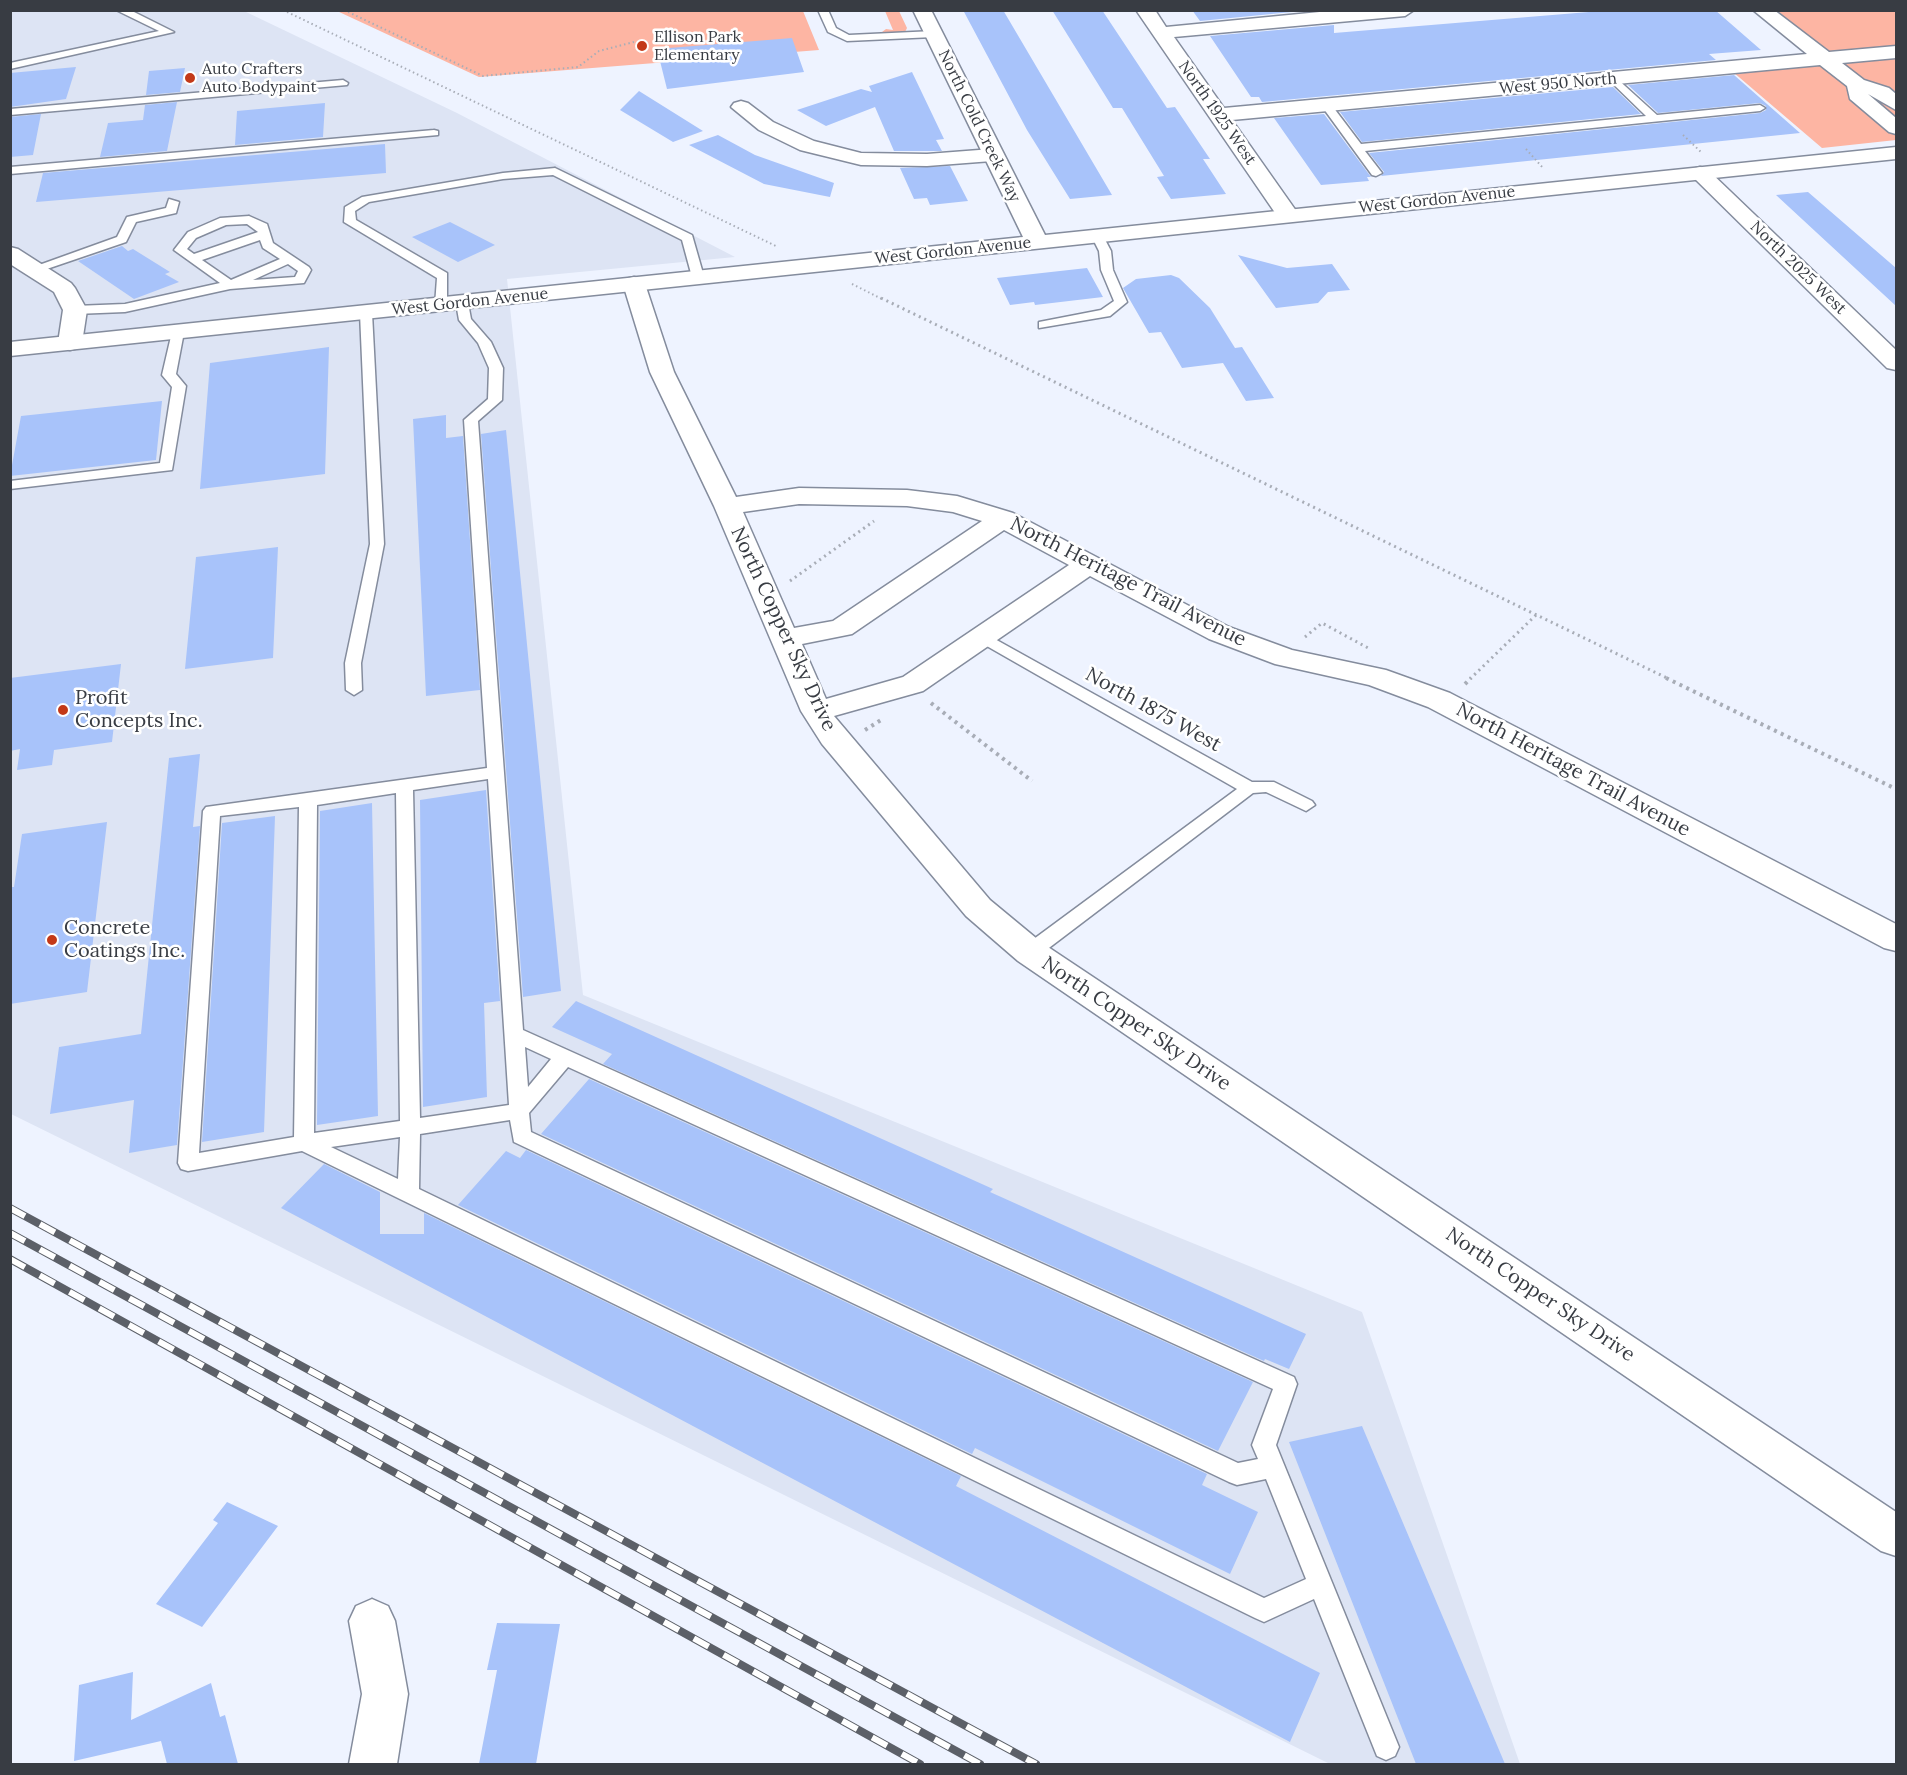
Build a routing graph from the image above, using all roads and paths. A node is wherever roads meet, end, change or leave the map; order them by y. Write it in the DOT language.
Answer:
graph roads {
  1 [pos="121,10"];
  2 [pos="283,10"];
  3 [pos="344,10"];
  4 [pos="824,10"];
  5 [pos="922,10"];
  6 [pos="1145,10"];
  7 [pos="1405,10"];
  8 [pos="1762,10"];
  9 [pos="1160,33"];
  10 [pos="934,34"];
  11 [pos="634,42"];
  12 [pos="1896,52"];
  13 [pos="1823,59"];
  14 [pos="10,66"];
  15 [pos="1614,79"];
  16 [pos="343,83"];
  17 [pos="1857,84"];
  18 [pos="1896,104"];
  19 [pos="1326,105"];
  20 [pos="741,107"];
  21 [pos="1760,108"];
  22 [pos="10,112"];
  23 [pos="1220,115"];
  24 [pos="1655,119"];
  25 [pos="1896,128"];
  26 [pos="1679,131"];
  27 [pos="434,133"];
  28 [pos="1523,146"];
  29 [pos="1357,148"];
  30 [pos="1896,153"];
  31 [pos="992,155"];
  32 [pos="1702,164"];
  33 [pos="10,171"];
  34 [pos="1546,171"];
  35 [pos="1376,173"];
  36 [pos="173,202"];
  37 [pos="1288,215"];
  38 [pos="264,234"];
  39 [pos="1097,235"];
  40 [pos="1037,242"];
  41 [pos="785,250"];
  42 [pos="10,254"];
  43 [pos="195,258"];
  44 [pos="288,260"];
  45 [pos="34,269"];
  46 [pos="698,277"];
  47 [pos="848,282"];
  48 [pos="633,284"];
  49 [pos="230,285"];
  50 [pos="452,304"];
  51 [pos="75,310"];
  52 [pos="366,313"];
  53 [pos="1044,325"];
  54 [pos="178,332"];
  55 [pos="70,343"];
  56 [pos="10,349"];
  57 [pos="1896,363"];
  58 [pos="10,485"];
  59 [pos="727,506"];
  60 [pos="880,517"];
  61 [pos="1003,519"];
  62 [pos="1091,563"];
  63 [pos="786,584"];
  64 [pos="1536,615"];
  65 [pos="984,638"];
  66 [pos="783,639"];
  67 [pos="354,690"];
  68 [pos="1458,691"];
  69 [pos="922,696"];
  70 [pos="816,711"];
  71 [pos="884,719"];
  72 [pos="865,730"];
  73 [pos="496,772"];
  74 [pos="1032,781"];
  75 [pos="404,786"];
  76 [pos="1249,788"];
  77 [pos="1896,789"];
  78 [pos="308,800"];
  79 [pos="1306,805"];
  80 [pos="1896,939"];
  81 [pos="1030,952"];
  82 [pos="514,1034"];
  83 [pos="565,1057"];
  84 [pos="519,1111"];
  85 [pos="410,1127"];
  86 [pos="304,1143"];
  87 [pos="408,1194"];
  88 [pos="1272,1467"];
  89 [pos="1896,1536"];
  90 [pos="1319,1584"];
  91 [pos="372,1621"];
  92 [pos="1386,1747"];
  93 [pos="373,1764"];
  1 -- 14 [label="lane"];
  2 -- 41 [label="path"];
  3 -- 11 [label="path"];
  4 -- 10 [label="lane"];
  5 -- 10 [label="street, North Cold Creek Way"];
  6 -- 9 [label="street, North 1925 West"];
  7 -- 9 [label="street"];
  8 -- 13 [label="street"];
  9 -- 23 [label="street, North 1925 West"];
  10 -- 31 [label="street, North Cold Creek Way"];
  12 -- 13 [label="street, West 950 North"];
  13 -- 15 [label="street, West 950 North"];
  13 -- 17 [label="street"];
  15 -- 19 [label="street, West 950 North"];
  15 -- 24 [label="lane"];
  16 -- 22 [label="lane"];
  17 -- 18 [label="street"];
  17 -- 25 [label="street"];
  19 -- 23 [label="street, West 950 North"];
  19 -- 29 [label="lane"];
  20 -- 31 [label="street"];
  21 -- 24 [label="lane"];
  23 -- 37 [label="street, North 1925 West"];
  24 -- 29 [label="lane"];
  26 -- 32 [label="path"];
  27 -- 33 [label="lane"];
  28 -- 34 [label="path"];
  29 -- 35 [label="lane"];
  30 -- 32 [label="street, West Gordon Avenue"];
  31 -- 40 [label="street, North Cold Creek Way"];
  32 -- 37 [label="street, West Gordon Avenue"];
  32 -- 57 [label="street, North 2025 West"];
  36 -- 45 [label="lane"];
  37 -- 39 [label="street, West Gordon Avenue"];
  38 -- 43 [label="lane"];
  38 -- 43 [label="lane"];
  38 -- 44 [label="lane"];
  39 -- 40 [label="street, West Gordon Avenue"];
  39 -- 53 [label="lane"];
  40 -- 46 [label="street, West Gordon Avenue"];
  42 -- 45 [label="street"];
  43 -- 49 [label="lane"];
  44 -- 49 [label="lane"];
  44 -- 49 [label="lane"];
  45 -- 51 [label="street"];
  46 -- 48 [label="street, West Gordon Avenue"];
  46 -- 50 [label="lane"];
  47 -- 64 [label="path"];
  48 -- 50 [label="street, West Gordon Avenue"];
  48 -- 59 [label="street, North Copper Sky Drive"];
  49 -- 51 [label="lane"];
  50 -- 52 [label="street, West Gordon Avenue"];
  50 -- 73 [label="lane"];
  51 -- 55 [label="street"];
  52 -- 54 [label="street, West Gordon Avenue"];
  52 -- 67 [label="lane"];
  54 -- 55 [label="street, West Gordon Avenue"];
  54 -- 58 [label="lane"];
  55 -- 56 [label="street, West Gordon Avenue"];
  59 -- 61 [label="street, North Heritage Trail Avenue"];
  59 -- 66 [label="street, North Copper Sky Drive"];
  60 -- 63 [label="path"];
  61 -- 62 [label="street, North Heritage Trail Avenue"];
  61 -- 66 [label="street"];
  62 -- 65 [label="street"];
  62 -- 80 [label="street, North Heritage Trail Avenue"];
  64 -- 68 [label="path"];
  64 -- 77 [label="path"];
  65 -- 70 [label="street"];
  65 -- 76 [label="lane, North 1875 West"];
  66 -- 70 [label="street, North Copper Sky Drive"];
  69 -- 74 [label="path"];
  70 -- 81 [label="street, North Copper Sky Drive"];
  71 -- 72 [label="path"];
  73 -- 75 [label="lane"];
  73 -- 82 [label="lane"];
  75 -- 78 [label="lane"];
  75 -- 85 [label="lane"];
  76 -- 79 [label="lane, North 1875 West"];
  76 -- 81 [label="lane"];
  78 -- 86 [label="lane"];
  78 -- 86 [label="lane"];
  81 -- 89 [label="street, North Copper Sky Drive"];
  82 -- 83 [label="lane"];
  82 -- 84 [label="lane"];
  83 -- 84 [label="lane"];
  83 -- 88 [label="lane"];
  84 -- 85 [label="lane"];
  84 -- 88 [label="lane"];
  85 -- 86 [label="lane"];
  85 -- 87 [label="lane"];
  86 -- 87 [label="lane"];
  87 -- 90 [label="lane"];
  88 -- 90 [label="lane"];
  90 -- 92 [label="lane"];
  91 -- 93 [label="street"];
}
